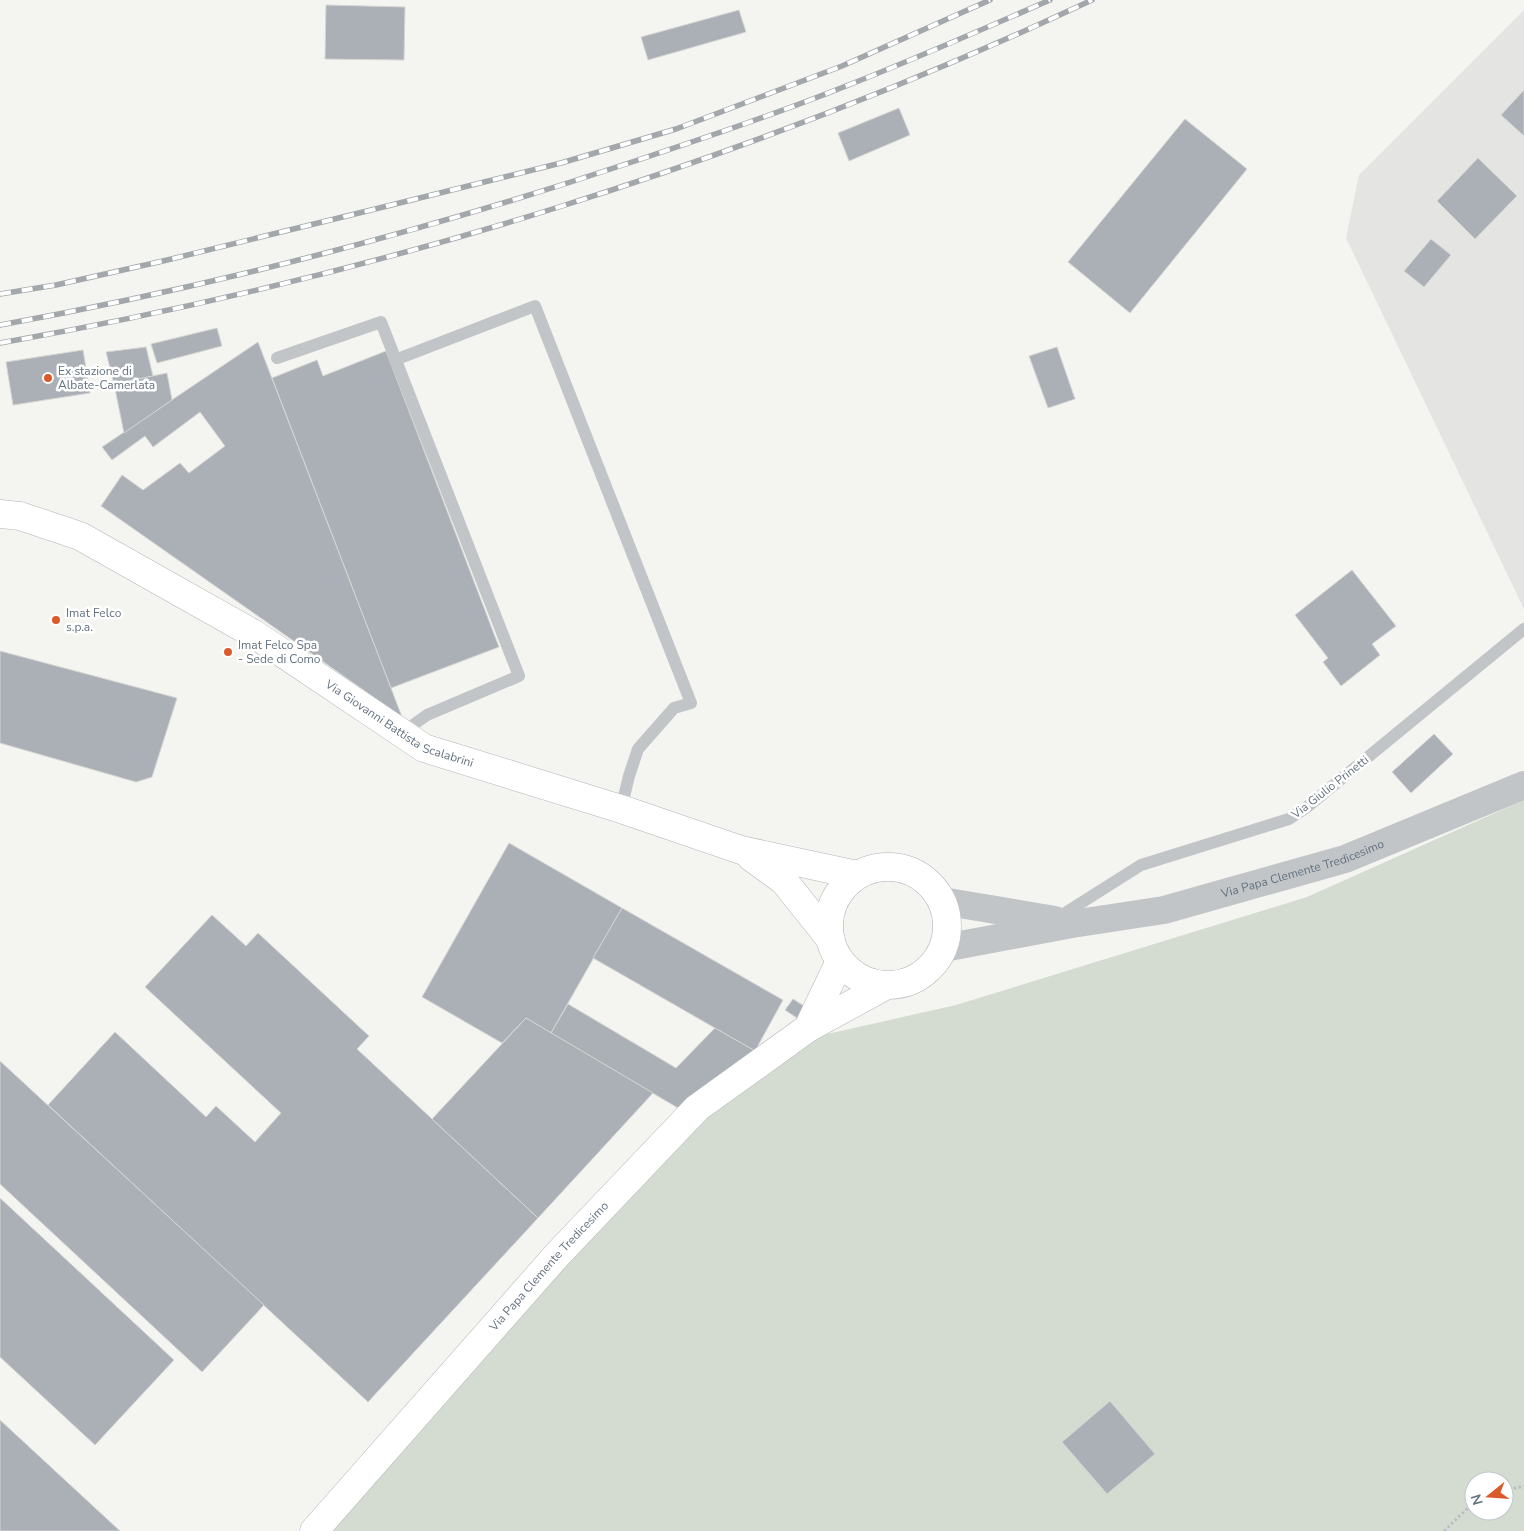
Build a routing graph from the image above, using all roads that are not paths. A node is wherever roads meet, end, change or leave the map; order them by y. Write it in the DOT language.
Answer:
graph roads {
  1 [pos="277,358"];
  2 [pos="396,360"];
  3 [pos="0,514"];
  4 [pos="1524,630"];
  5 [pos="402,733"];
  6 [pos="1524,785"];
  7 [pos="621,809"];
  8 [pos="742,850"];
  9 [pos="858,876"];
  10 [pos="942,901"];
  11 [pos="1063,922"];
  12 [pos="944,948"];
  13 [pos="836,950"];
  14 [pos="886,986"];
  15 [pos="808,1028"];
  16 [pos="314,1531"];
  1 -- 2 [label="lane"];
  2 -- 5 [label="lane"];
  2 -- 7 [label="lane"];
  3 -- 5 [label="main road, Via Giovanni Battista Scalabrini"];
  4 -- 11 [label="lane, Via Giulio Prinetti"];
  5 -- 7 [label="main road, Via Giovanni Battista Scalabrini"];
  6 -- 11 [label="street, Via Papa Clemente Tredicesimo"];
  7 -- 8 [label="main road, Via Giovanni Battista Scalabrini"];
  8 -- 9 [label="main road, Via Giovanni Battista Scalabrini"];
  8 -- 13 [label="main road, Via Giovanni Battista Scalabrini"];
  9 -- 10 [label="main road"];
  9 -- 13 [label="main road"];
  10 -- 11 [label="street, Via Papa Clemente Tredicesimo"];
  10 -- 12 [label="main road"];
  11 -- 12 [label="street, Via Papa Clemente Tredicesimo"];
  12 -- 14 [label="main road"];
  13 -- 14 [label="main road"];
  13 -- 15 [label="main road, Via Papa Clemente Tredicesimo"];
  14 -- 15 [label="main road, Via Papa Clemente Tredicesimo"];
  15 -- 16 [label="main road, Via Papa Clemente Tredicesimo"];
}
